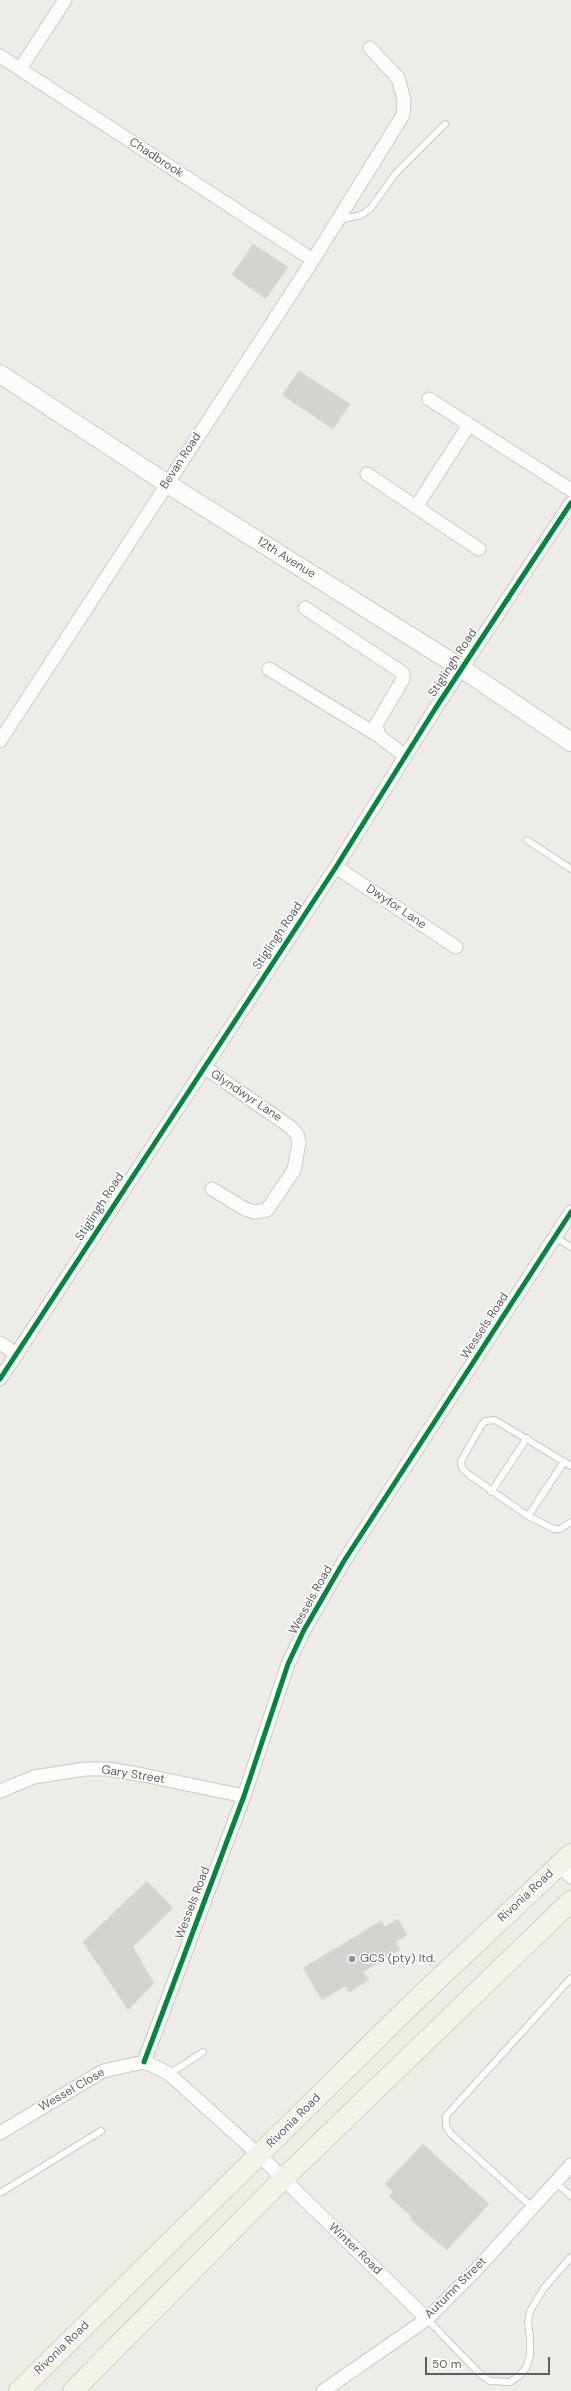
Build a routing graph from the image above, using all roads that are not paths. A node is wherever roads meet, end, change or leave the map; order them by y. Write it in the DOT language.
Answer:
graph roads {
  1 [pos="65,0"];
  2 [pos="370,48"];
  3 [pos="0,56"];
  4 [pos="20,69"];
  5 [pos="444,124"];
  6 [pos="338,220"];
  7 [pos="313,260"];
  8 [pos="0,374"];
  9 [pos="429,399"];
  10 [pos="469,425"];
  11 [pos="367,474"];
  12 [pos="166,483"];
  13 [pos="571,490"];
  14 [pos="571,503"];
  15 [pos="416,506"];
  16 [pos="479,549"];
  17 [pos="305,608"];
  18 [pos="461,668"];
  19 [pos="269,669"];
  20 [pos="379,736"];
  21 [pos="0,741"];
  22 [pos="571,742"];
  23 [pos="405,756"];
  24 [pos="527,840"];
  25 [pos="336,867"];
  26 [pos="571,869"];
  27 [pos="456,948"];
  28 [pos="204,1067"];
  29 [pos="212,1189"];
  30 [pos="571,1212"];
  31 [pos="555,1237"];
  32 [pos="571,1247"];
  33 [pos="0,1343"];
  34 [pos="17,1354"];
  35 [pos="0,1379"];
  36 [pos="527,1438"];
  37 [pos="564,1462"];
  38 [pos="571,1466"];
  39 [pos="492,1492"];
  40 [pos="528,1516"];
  41 [pos="571,1522"];
  42 [pos="0,1792"];
  43 [pos="244,1796"];
  44 [pos="567,1865"];
  45 [pos="571,1901"];
  46 [pos="571,1978"];
  47 [pos="203,2052"];
  48 [pos="144,2062"];
  49 [pos="169,2074"];
  50 [pos="101,2131"];
  51 [pos="0,2133"];
  52 [pos="259,2155"];
  53 [pos="571,2165"];
  54 [pos="283,2179"];
  55 [pos="555,2182"];
  56 [pos="0,2193"];
  57 [pos="571,2196"];
  58 [pos="532,2207"];
  59 [pos="571,2257"];
  60 [pos="427,2319"];
  61 [pos="19,2391"];
  62 [pos="73,2391"];
  63 [pos="323,2391"];
  1 -- 4 [label="street"];
  2 -- 6 [label="street, Bevan Road"];
  3 -- 4 [label="street, Chadbrook"];
  4 -- 7 [label="street, Chadbrook"];
  5 -- 6 [label="lane"];
  6 -- 7 [label="street, Bevan Road"];
  7 -- 12 [label="street, Bevan Road"];
  8 -- 12 [label="main road, 12th Avenue"];
  9 -- 10 [label="street"];
  10 -- 13 [label="street"];
  10 -- 15 [label="street"];
  11 -- 15 [label="street"];
  12 -- 18 [label="main road, 12th Avenue"];
  12 -- 21 [label="street, Bevan Road"];
  14 -- 18 [label="street, Stiglingh Road"];
  15 -- 16 [label="street"];
  17 -- 20 [label="street"];
  18 -- 22 [label="main road, 12th Avenue"];
  18 -- 23 [label="street, Stiglingh Road"];
  19 -- 20 [label="street"];
  20 -- 23 [label="street"];
  23 -- 25 [label="street, Stiglingh Road"];
  24 -- 26 [label="lane"];
  25 -- 27 [label="street, Dwyfor Lane"];
  25 -- 28 [label="street, Stiglingh Road"];
  28 -- 29 [label="street, Glyndwyr Lane"];
  28 -- 34 [label="street, Stiglingh Road"];
  30 -- 31 [label="street, Wessels Road"];
  31 -- 32 [label="lane"];
  31 -- 43 [label="street, Wessels Road"];
  33 -- 34 [label="street"];
  34 -- 35 [label="street, Stiglingh Road"];
  36 -- 37 [label="lane"];
  36 -- 39 [label="lane"];
  36 -- 39 [label="lane"];
  37 -- 38 [label="lane"];
  37 -- 40 [label="lane"];
  39 -- 40 [label="lane"];
  40 -- 41 [label="lane"];
  42 -- 43 [label="street, Gary Street"];
  43 -- 48 [label="street, Wessels Road"];
  44 -- 52 [label="main road, Rivonia Road"];
  45 -- 54 [label="main road"];
  46 -- 58 [label="lane"];
  47 -- 49 [label="lane"];
  48 -- 49 [label="street"];
  48 -- 51 [label="street, Wessel Close"];
  49 -- 52 [label="street"];
  50 -- 56 [label="lane"];
  52 -- 54 [label="street, Winter Road"];
  52 -- 61 [label="main road, Rivonia Road"];
  53 -- 55 [label="street, Autumn Street"];
  54 -- 60 [label="street, Winter Road"];
  54 -- 62 [label="main road"];
  55 -- 57 [label="lane"];
  55 -- 58 [label="street, Autumn Street"];
  58 -- 60 [label="street, Autumn Street"];
  59 -- 60 [label="lane"];
  60 -- 63 [label="street, Autumn Street"];
}
